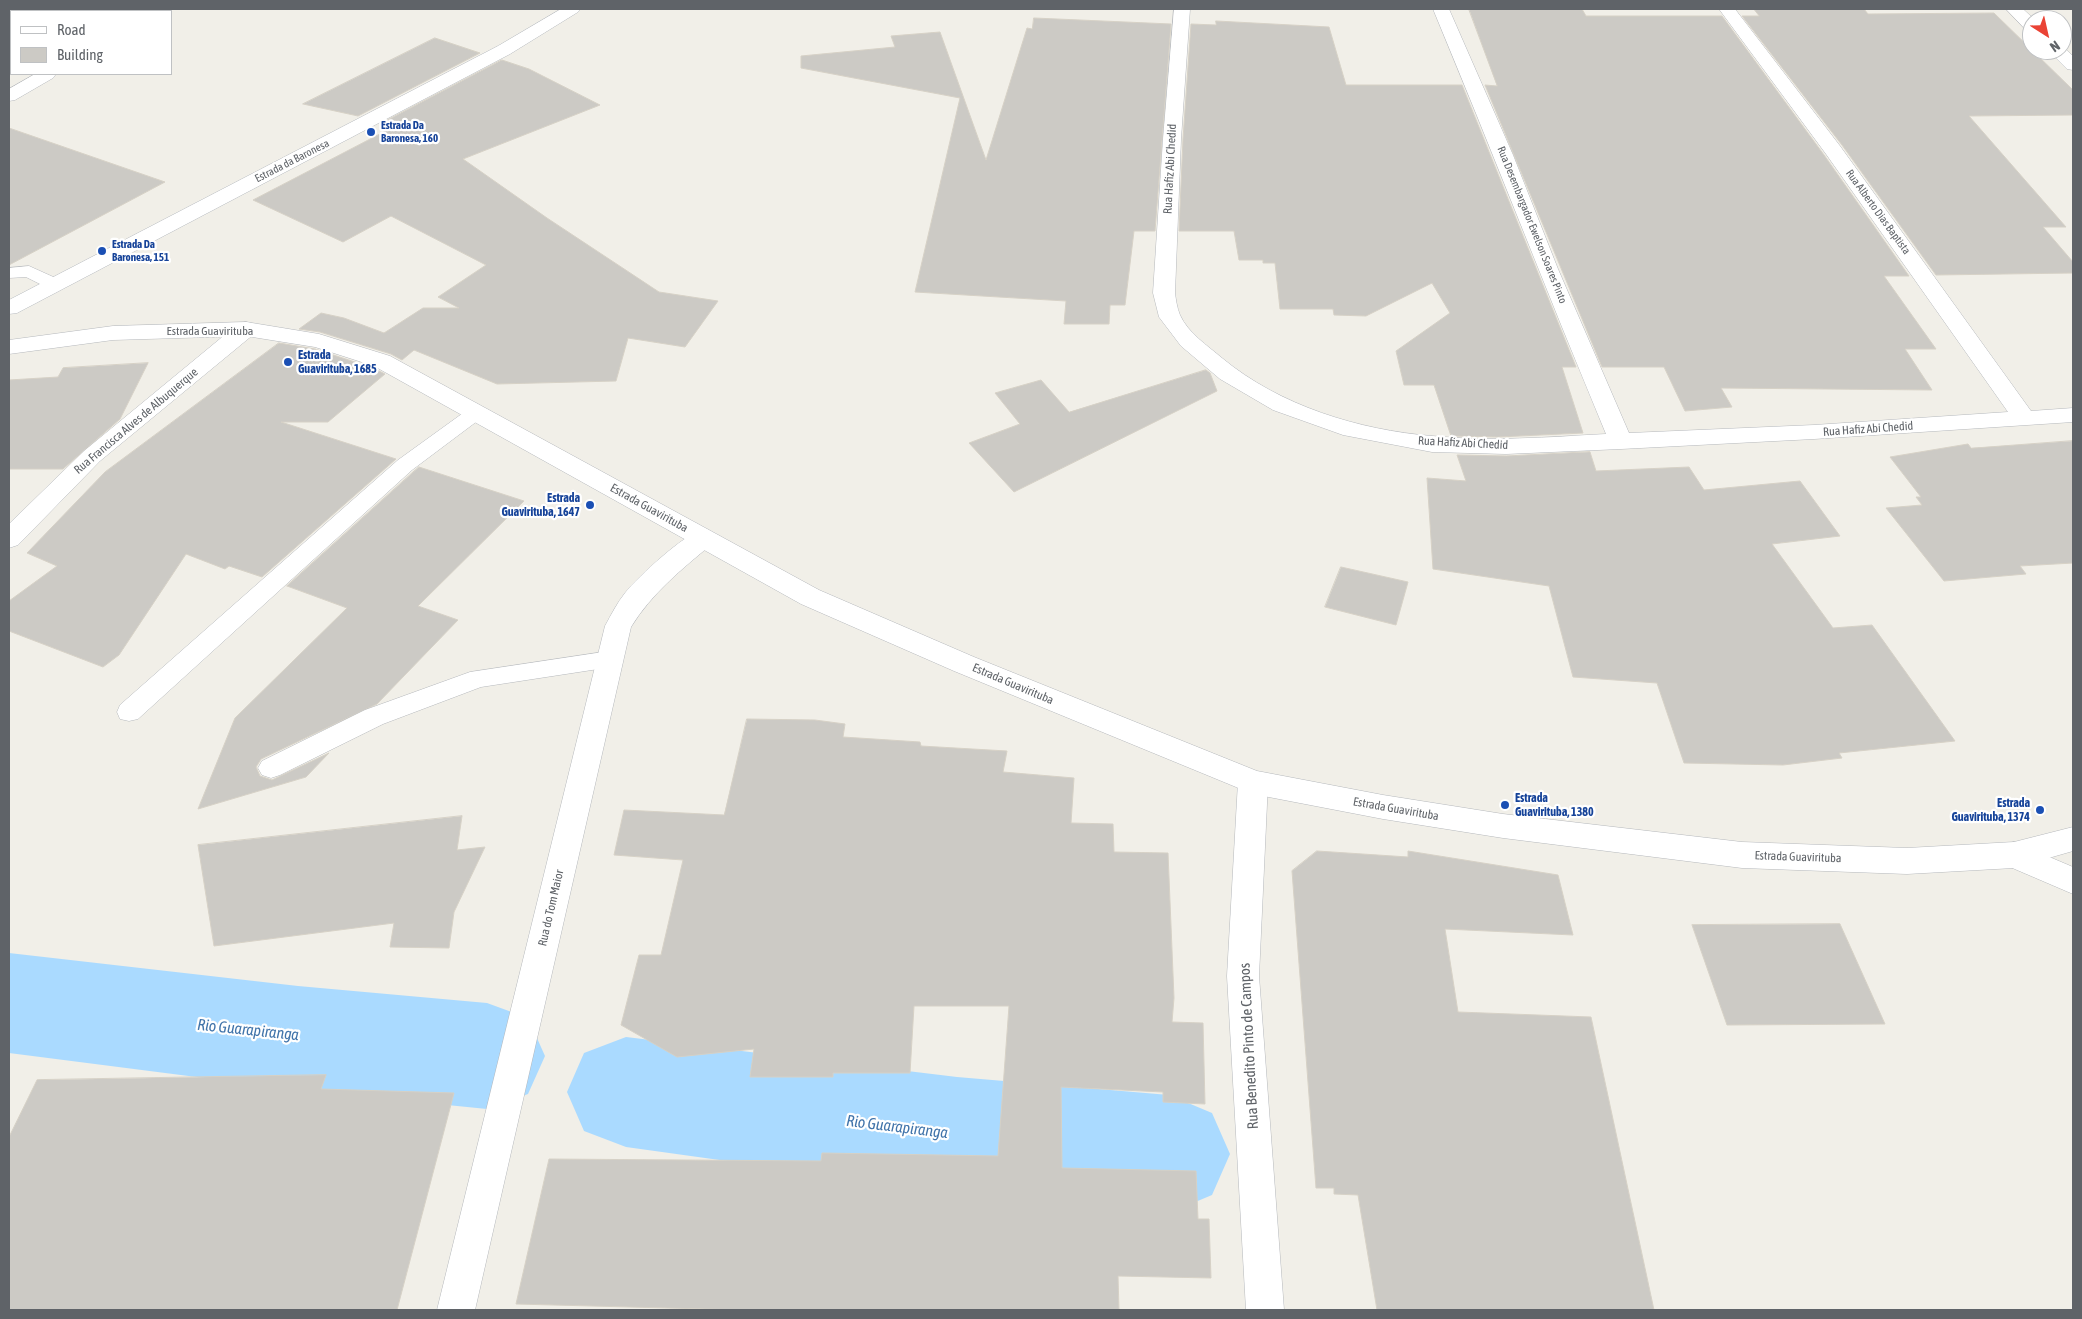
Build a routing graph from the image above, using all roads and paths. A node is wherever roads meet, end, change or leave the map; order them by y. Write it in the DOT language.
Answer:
graph roads {
  1 [pos="572,9"];
  2 [pos="1182,9"];
  3 [pos="1441,9"];
  4 [pos="1727,9"];
  5 [pos="45,75"];
  6 [pos="9,96"];
  7 [pos="9,273"];
  8 [pos="54,284"];
  9 [pos="9,308"];
  10 [pos="246,329"];
  11 [pos="9,347"];
  12 [pos="477,412"];
  13 [pos="2073,416"];
  14 [pos="2025,419"];
  15 [pos="1621,441"];
  16 [pos="703,538"];
  17 [pos="9,539"];
  18 [pos="610,660"];
  19 [pos="129,712"];
  20 [pos="271,768"];
  21 [pos="1253,782"];
  22 [pos="2073,839"];
  23 [pos="2014,855"];
  24 [pos="2073,881"];
  25 [pos="456,1310"];
  26 [pos="1265,1310"];
  1 -- 8 [label="street, Estrada da Baronesa"];
  2 -- 15 [label="street, Rua Hafiz Abi Chedid"];
  3 -- 15 [label="street, Rua Desembargador Ewelson Soares Pinto"];
  4 -- 14 [label="street, Rua Alberto Dias Baptista"];
  5 -- 6 [label="street"];
  7 -- 8 [label="lane"];
  8 -- 9 [label="street, Estrada da Baronesa"];
  10 -- 11 [label="street, Estrada Guavirituba"];
  10 -- 12 [label="street, Estrada Guavirituba"];
  10 -- 17 [label="street, Rua Francisca Alves de Albuquerque"];
  12 -- 16 [label="street, Estrada Guavirituba"];
  12 -- 19 [label="lane"];
  13 -- 14 [label="street, Rua Hafiz Abi Chedid"];
  14 -- 15 [label="street, Rua Hafiz Abi Chedid"];
  16 -- 18 [label="street, Rua do Tom Maior"];
  16 -- 21 [label="street, Estrada Guavirituba"];
  18 -- 20 [label="lane"];
  18 -- 25 [label="street, Rua do Tom Maior"];
  21 -- 23 [label="street, Estrada Guavirituba"];
  21 -- 26 [label="street, Rua Benedito Pinto de Campos"];
  22 -- 23 [label="street, Estrada Guavirituba"];
  23 -- 24 [label="street"];
}
